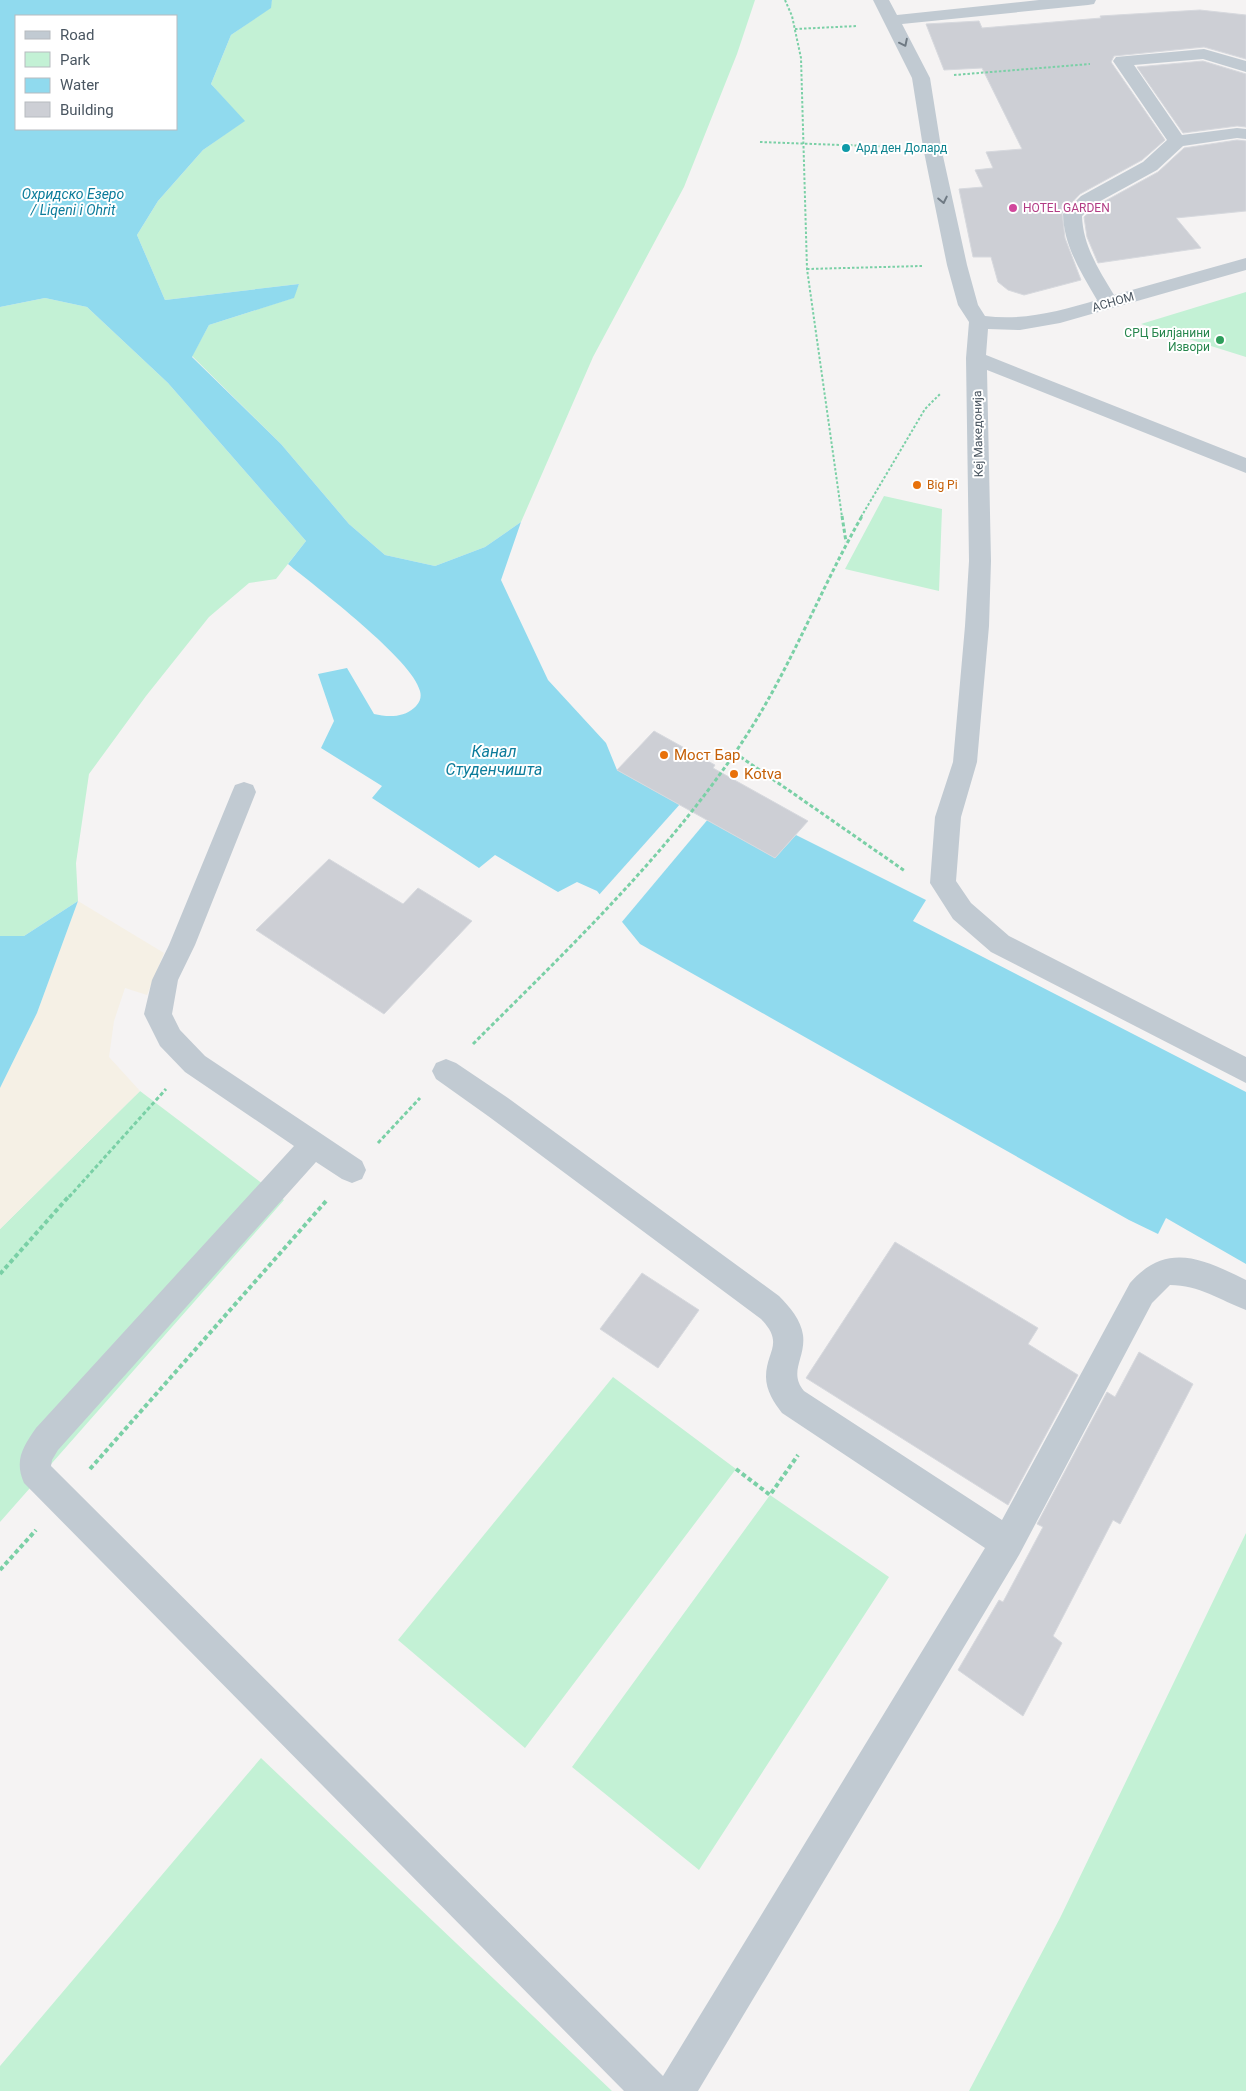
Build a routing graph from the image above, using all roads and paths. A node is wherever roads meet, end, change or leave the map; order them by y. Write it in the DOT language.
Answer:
graph roads {
  1 [pos="785,0"];
  2 [pos="881,0"];
  3 [pos="1088,0"];
  4 [pos="893,22"];
  5 [pos="795,29"];
  6 [pos="1122,61"];
  7 [pos="1246,68"];
  8 [pos="921,78"];
  9 [pos="1246,134"];
  10 [pos="1177,141"];
  11 [pos="760,142"];
  12 [pos="803,145"];
  13 [pos="932,147"];
  14 [pos="1246,264"];
  15 [pos="957,265"];
  16 [pos="807,269"];
  17 [pos="1108,303"];
  18 [pos="979,322"];
  19 [pos="976,358"];
  20 [pos="1246,466"];
  21 [pos="846,542"];
  22 [pos="735,753"];
  23 [pos="244,792"];
  24 [pos="905,872"];
  25 [pos="195,1064"];
  26 [pos="446,1071"];
  27 [pos="1246,1072"];
  28 [pos="313,1145"];
  29 [pos="352,1170"];
  30 [pos="0,1274"];
  31 [pos="1246,1296"];
  32 [pos="821,1422"];
  33 [pos="736,1469"];
  34 [pos="62,1501"];
  35 [pos="1007,1543"];
  36 [pos="0,1570"];
  37 [pos="651,2091"];
  38 [pos="676,2091"];
  1 -- 5 [label="path"];
  2 -- 4 [label="street"];
  3 -- 4 [label="street"];
  4 -- 5 [label="path"];
  4 -- 8 [label="street, one-way"];
  5 -- 12 [label="path"];
  6 -- 7 [label="street"];
  6 -- 8 [label="path"];
  6 -- 10 [label="street"];
  8 -- 13 [label="street"];
  9 -- 10 [label="street"];
  10 -- 17 [label="street"];
  11 -- 12 [label="path"];
  12 -- 13 [label="path"];
  12 -- 16 [label="path"];
  13 -- 15 [label="street, one-way"];
  14 -- 17 [label="street, АСНОМ"];
  15 -- 16 [label="path"];
  15 -- 18 [label="street"];
  16 -- 21 [label="path"];
  17 -- 18 [label="street, АСНОМ"];
  18 -- 19 [label="street, Кеј Македонија"];
  19 -- 20 [label="street"];
  19 -- 21 [label="path"];
  19 -- 27 [label="street, Кеј Македонија"];
  21 -- 22 [label="path"];
  22 -- 24 [label="path"];
  22 -- 26 [label="path"];
  23 -- 25 [label="street"];
  25 -- 28 [label="street"];
  25 -- 30 [label="path"];
  26 -- 29 [label="path"];
  26 -- 32 [label="street"];
  28 -- 29 [label="street"];
  28 -- 34 [label="street"];
  29 -- 34 [label="path"];
  31 -- 35 [label="street"];
  32 -- 33 [label="path"];
  32 -- 35 [label="street"];
  34 -- 36 [label="path"];
  34 -- 37 [label="street"];
  35 -- 38 [label="street"];
}
